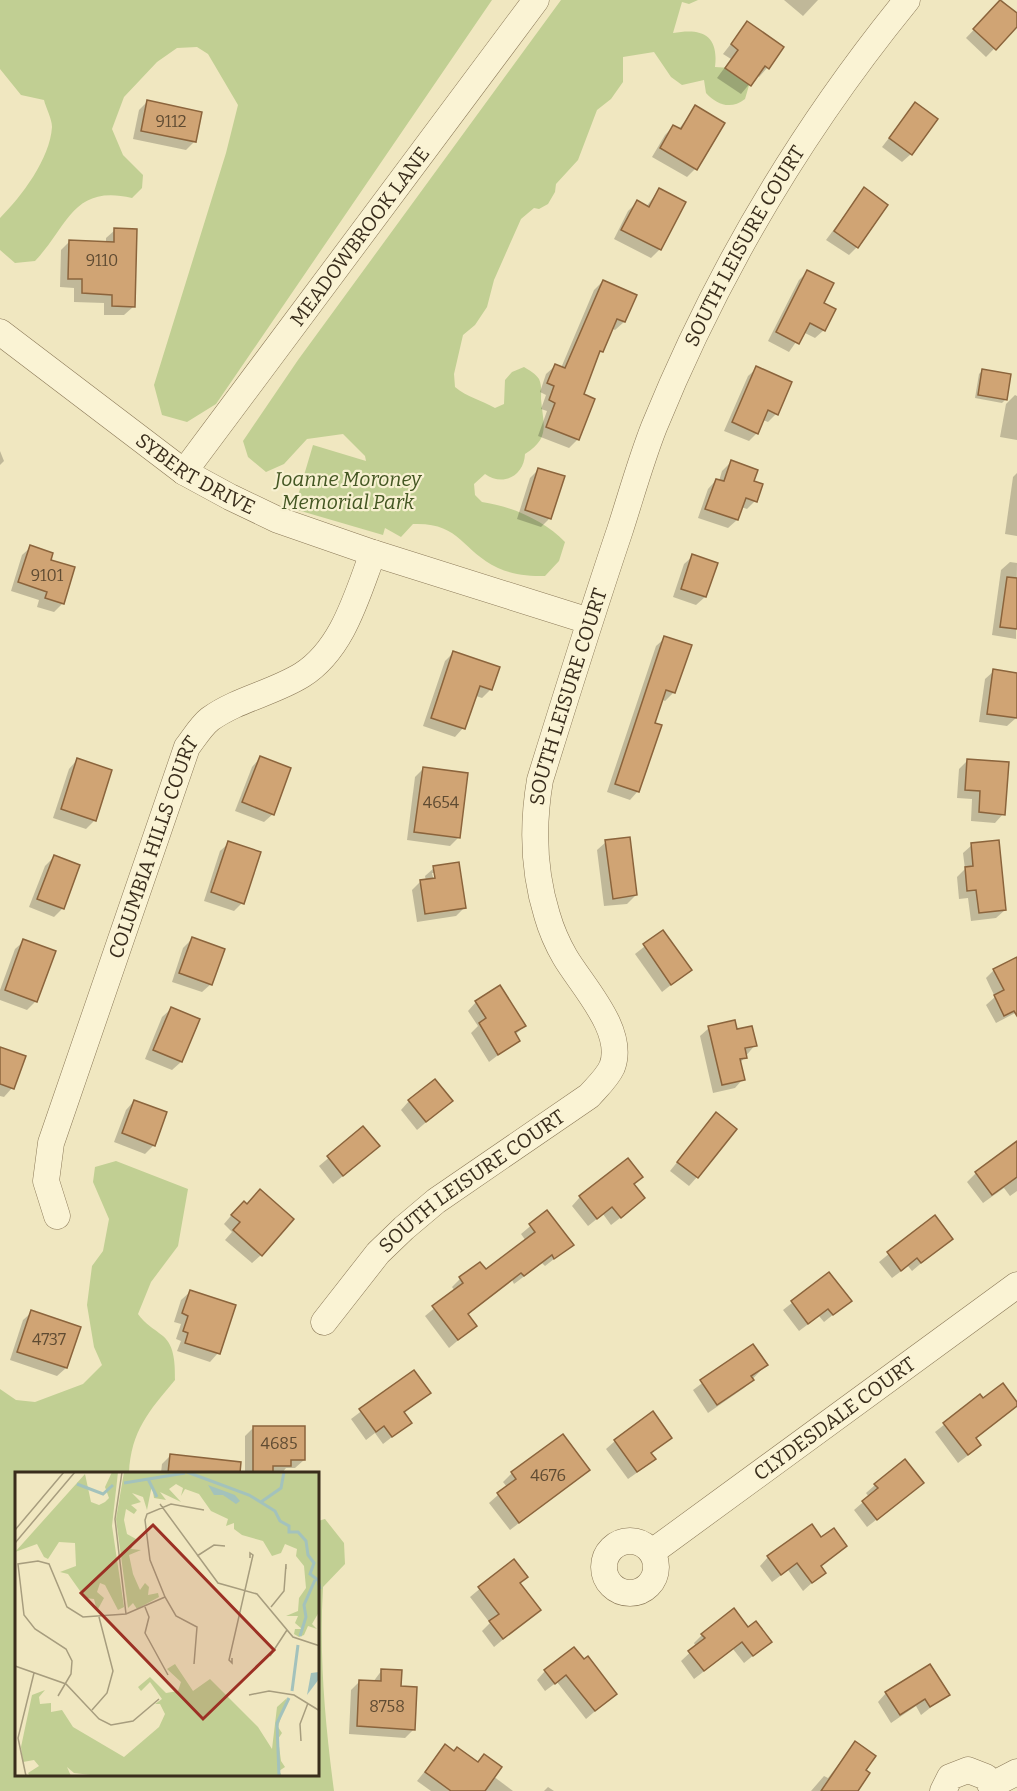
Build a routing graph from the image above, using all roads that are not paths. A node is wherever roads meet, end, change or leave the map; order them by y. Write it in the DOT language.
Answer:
graph roads {
  1 [pos="536,0"];
  2 [pos="907,0"];
  3 [pos="0,332"];
  4 [pos="184,472"];
  5 [pos="373,553"];
  6 [pos="589,621"];
  7 [pos="57,1216"];
  8 [pos="1017,1285"];
  9 [pos="324,1322"];
  10 [pos="652,1552"];
  11 [pos="1017,1772"];
  12 [pos="993,1788"];
  13 [pos="943,1791"];
  1 -- 4 [label="street, MEADOWBROOK LANE"];
  2 -- 6 [label="street, SOUTH LEISURE COURT"];
  3 -- 4 [label="street, SYBERT DRIVE"];
  4 -- 5 [label="street, SYBERT DRIVE"];
  5 -- 6 [label="street, SYBERT DRIVE"];
  5 -- 7 [label="street, COLUMBIA HILLS COURT"];
  6 -- 9 [label="street, SOUTH LEISURE COURT"];
  8 -- 10 [label="street, CLYDESDALE COURT"];
  11 -- 12 [label="street"];
  12 -- 13 [label="street"];
}
